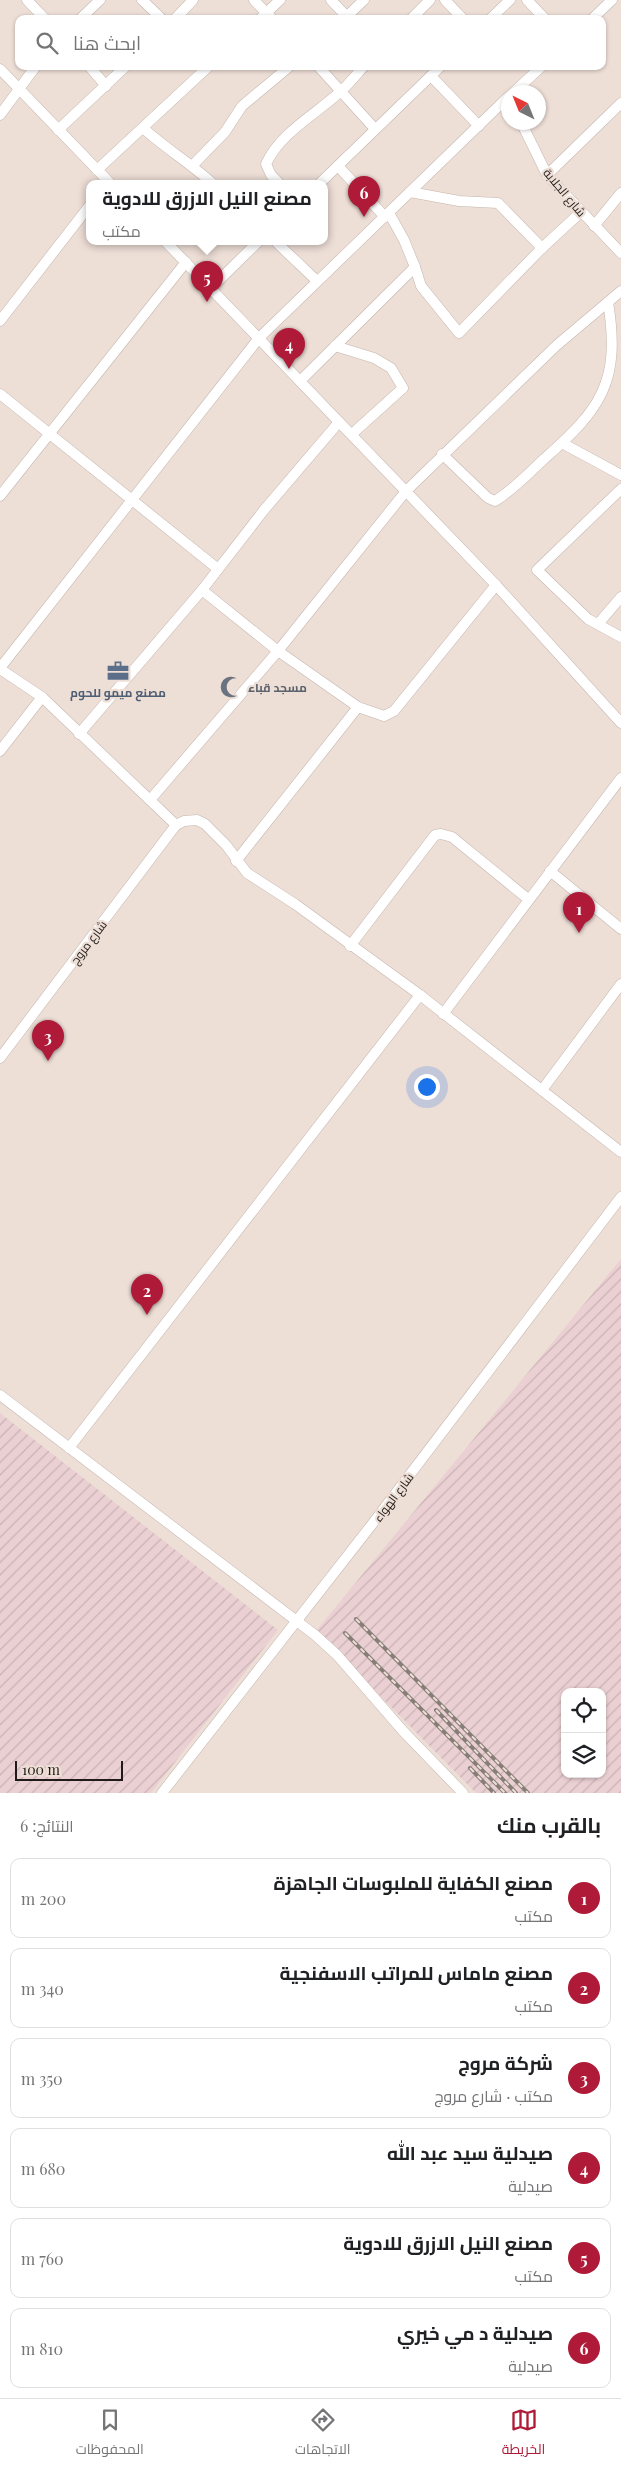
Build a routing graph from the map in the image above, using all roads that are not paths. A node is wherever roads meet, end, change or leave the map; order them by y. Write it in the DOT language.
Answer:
graph roads {
  1 [pos="28,0"];
  2 [pos="100,0"];
  3 [pos="142,0"];
  4 [pos="193,0"];
  5 [pos="254,0"];
  6 [pos="280,0"];
  7 [pos="330,0"];
  8 [pos="364,0"];
  9 [pos="430,0"];
  10 [pos="445,0"];
  11 [pos="510,0"];
  12 [pos="527,0"];
  13 [pos="612,0"];
  14 [pos="41,15"];
  15 [pos="84,15"];
  16 [pos="158,15"];
  17 [pos="179,15"];
  18 [pos="265,15"];
  19 [pos="268,15"];
  20 [pos="343,15"];
  21 [pos="349,15"];
  22 [pos="415,15"];
  23 [pos="459,15"];
  24 [pos="494,15"];
  25 [pos="541,15"];
  26 [pos="596,15"];
  27 [pos="0,69"];
  28 [pos="33,70"];
  29 [pos="92,70"];
  30 [pos="122,70"];
  31 [pos="205,70"];
  32 [pos="285,70"];
  33 [pos="322,70"];
  34 [pos="360,70"];
  35 [pos="437,70"];
  36 [pos="538,70"];
  37 [pos="431,76"];
  38 [pos="522,85"];
  39 [pos="106,86"];
  40 [pos="20,90"];
  41 [pos="341,91"];
  42 [pos="621,103"];
  43 [pos="501,105"];
  44 [pos="0,115"];
  45 [pos="479,126"];
  46 [pos="143,128"];
  47 [pos="58,130"];
  48 [pos="376,130"];
  49 [pos="525,130"];
  50 [pos="193,165"];
  51 [pos="338,166"];
  52 [pos="98,170"];
  53 [pos="548,175"];
  54 [pos="106,180"];
  55 [pos="209,180"];
  56 [pos="276,180"];
  57 [pos="323,180"];
  58 [pos="410,192"];
  59 [pos="621,193"];
  60 [pos="86,210"];
  61 [pos="581,212"];
  62 [pos="387,215"];
  63 [pos="594,226"];
  64 [pos="172,245"];
  65 [pos="255,245"];
  66 [pos="278,245"];
  67 [pos="542,248"];
  68 [pos="621,253"];
  69 [pos="186,262"];
  70 [pos="415,267"];
  71 [pos="317,281"];
  72 [pos="211,288"];
  73 [pos="621,291"];
  74 [pos="608,302"];
  75 [pos="0,321"];
  76 [pos="259,338"];
  77 [pos="335,346"];
  78 [pos="618,360"];
  79 [pos="300,381"];
  80 [pos="0,394"];
  81 [pos="339,422"];
  82 [pos="49,434"];
  83 [pos="352,434"];
  84 [pos="562,443"];
  85 [pos="442,454"];
  86 [pos="621,475"];
  87 [pos="621,489"];
  88 [pos="406,491"];
  89 [pos="0,496"];
  90 [pos="130,501"];
  91 [pos="218,569"];
  92 [pos="496,585"];
  93 [pos="202,590"];
  94 [pos="621,597"];
  95 [pos="598,624"];
  96 [pos="621,637"];
  97 [pos="278,651"];
  98 [pos="0,668"];
  99 [pos="42,697"];
  100 [pos="358,707"];
  101 [pos="621,723"];
  102 [pos="79,734"];
  103 [pos="0,751"];
  104 [pos="621,778"];
  105 [pos="150,800"];
  106 [pos="176,826"];
  107 [pos="236,861"];
  108 [pos="550,871"];
  109 [pos="528,899"];
  110 [pos="621,929"];
  111 [pos="350,946"];
  112 [pos="621,984"];
  113 [pos="420,995"];
  114 [pos="443,1014"];
  115 [pos="0,1058"];
  116 [pos="542,1090"];
  117 [pos="621,1152"];
  118 [pos="621,1197"];
  119 [pos="0,1395"];
  120 [pos="69,1448"];
  121 [pos="294,1619"];
  122 [pos="162,1793"];
  123 [pos="463,1793"];
  1 -- 14 [label="street"];
  2 -- 15 [label="street"];
  3 -- 16 [label="street"];
  4 -- 17 [label="street"];
  5 -- 18 [label="street"];
  6 -- 19 [label="street"];
  7 -- 20 [label="street"];
  8 -- 21 [label="street"];
  9 -- 22 [label="street"];
  10 -- 23 [label="street"];
  11 -- 24 [label="street"];
  12 -- 25 [label="street"];
  13 -- 26 [label="street"];
  27 -- 40 [label="street"];
  28 -- 40 [label="street"];
  29 -- 39 [label="street"];
  30 -- 39 [label="street"];
  31 -- 46 [label="street"];
  32 -- 50 [label="street"];
  33 -- 41 [label="street"];
  34 -- 41 [label="street"];
  35 -- 37 [label="street"];
  36 -- 38 [label="street"];
  37 -- 45 [label="street"];
  37 -- 48 [label="street"];
  39 -- 47 [label="street"];
  40 -- 44 [label="street"];
  40 -- 47 [label="street"];
  41 -- 48 [label="street"];
  41 -- 56 [label="street"];
  42 -- 53 [label="street"];
  43 -- 45 [label="street"];
  45 -- 58 [label="street"];
  46 -- 50 [label="street"];
  46 -- 52 [label="street"];
  47 -- 52 [label="street"];
  48 -- 51 [label="street"];
  49 -- 53 [label="street, شارع الجلابة"];
  50 -- 55 [label="street"];
  51 -- 57 [label="street"];
  51 -- 62 [label="street"];
  52 -- 54 [label="street"];
  53 -- 61 [label="street, شارع الجلابة"];
  58 -- 62 [label="street"];
  58 -- 67 [label="street"];
  59 -- 63 [label="street"];
  60 -- 75 [label="street"];
  61 -- 63 [label="street, شارع الجلابة"];
  61 -- 67 [label="street"];
  62 -- 70 [label="street"];
  62 -- 71 [label="street"];
  63 -- 68 [label="street, شارع الجلابة"];
  64 -- 69 [label="street"];
  65 -- 72 [label="street"];
  66 -- 71 [label="street"];
  67 -- 70 [label="street"];
  69 -- 72 [label="street"];
  69 -- 82 [label="street"];
  70 -- 77 [label="street"];
  71 -- 76 [label="street"];
  72 -- 76 [label="street"];
  73 -- 74 [label="street"];
  74 -- 78 [label="street"];
  74 -- 85 [label="street"];
  76 -- 79 [label="street"];
  76 -- 90 [label="street"];
  77 -- 79 [label="street"];
  77 -- 83 [label="street"];
  78 -- 84 [label="street"];
  79 -- 81 [label="street"];
  80 -- 82 [label="street"];
  81 -- 83 [label="street"];
  81 -- 91 [label="street"];
  82 -- 89 [label="street"];
  82 -- 90 [label="street"];
  83 -- 88 [label="street"];
  84 -- 85 [label="street"];
  84 -- 86 [label="street"];
  85 -- 88 [label="street"];
  87 -- 95 [label="street"];
  88 -- 92 [label="street"];
  88 -- 97 [label="street"];
  90 -- 91 [label="street"];
  90 -- 98 [label="street"];
  91 -- 93 [label="street"];
  92 -- 100 [label="street"];
  92 -- 101 [label="street"];
  93 -- 97 [label="street"];
  93 -- 102 [label="street"];
  94 -- 95 [label="street"];
  95 -- 96 [label="street"];
  97 -- 100 [label="street"];
  97 -- 105 [label="street"];
  98 -- 99 [label="street"];
  99 -- 102 [label="street"];
  99 -- 103 [label="street"];
  100 -- 107 [label="street"];
  102 -- 105 [label="street"];
  104 -- 108 [label="street"];
  105 -- 106 [label="street"];
  106 -- 107 [label="street"];
  106 -- 115 [label="street, شارع مروج"];
  107 -- 111 [label="street"];
  108 -- 109 [label="street"];
  108 -- 110 [label="street"];
  109 -- 111 [label="street"];
  109 -- 114 [label="street"];
  111 -- 113 [label="street"];
  112 -- 116 [label="street"];
  113 -- 114 [label="street"];
  113 -- 120 [label="street"];
  114 -- 116 [label="street"];
  116 -- 117 [label="street"];
  118 -- 121 [label="street, شارع الهواء"];
  119 -- 120 [label="street"];
  120 -- 121 [label="street"];
  121 -- 122 [label="street, شارع الهواء"];
  121 -- 123 [label="street"];
}
